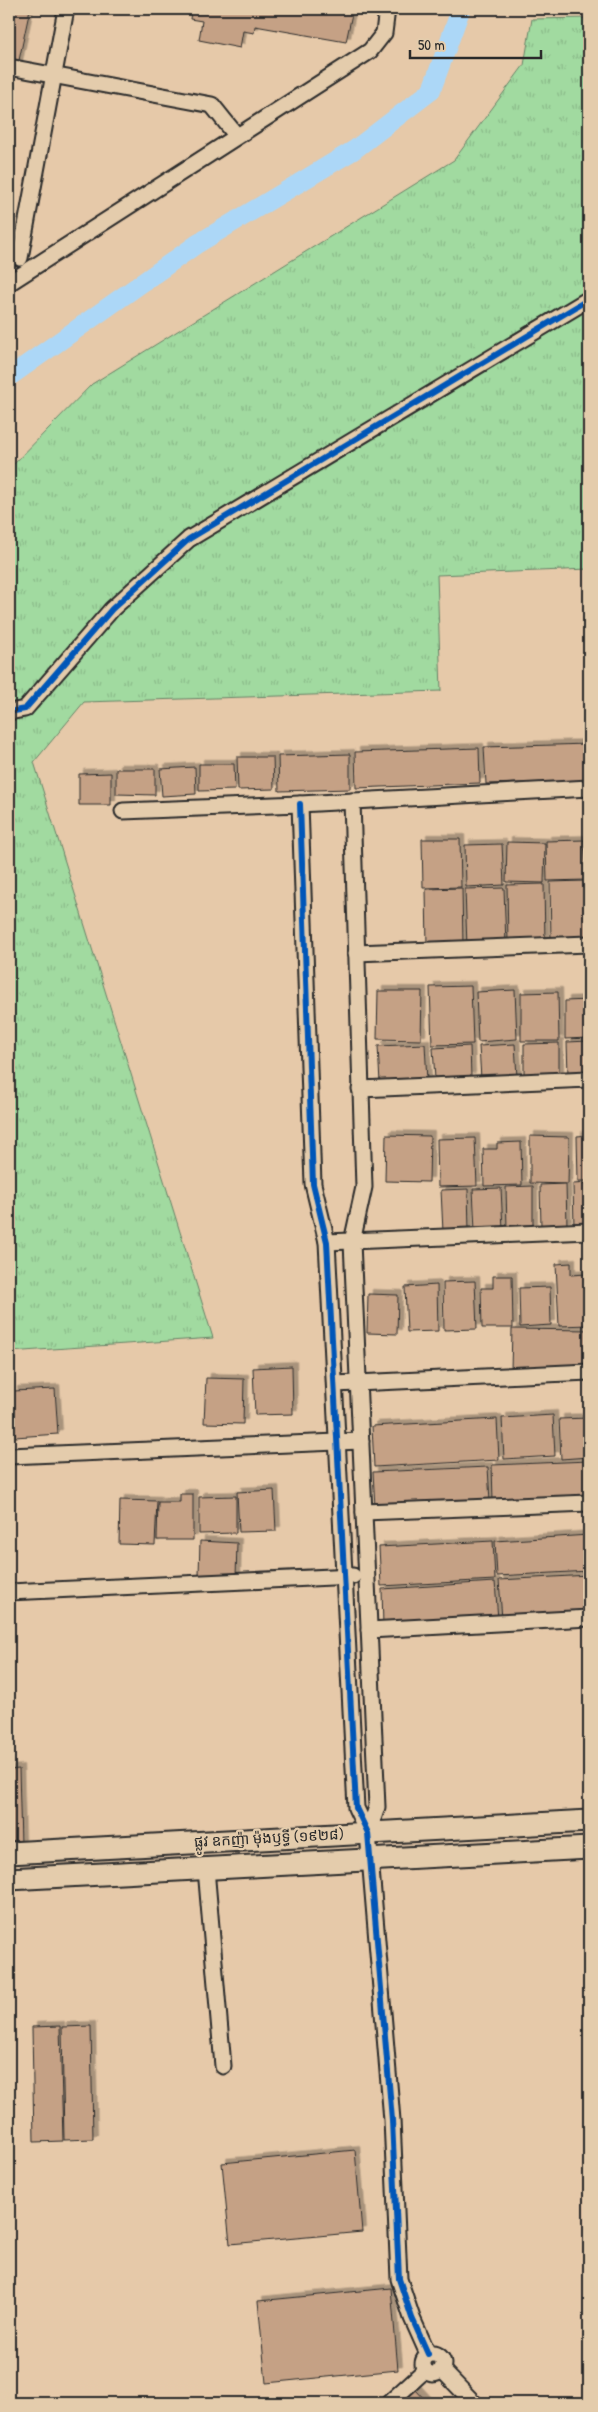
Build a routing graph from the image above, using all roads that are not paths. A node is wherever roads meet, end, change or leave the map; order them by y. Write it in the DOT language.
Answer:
graph roads {
  1 [pos="66,9"];
  2 [pos="387,9"];
  3 [pos="9,67"];
  4 [pos="54,76"];
  5 [pos="236,135"];
  6 [pos="19,261"];
  7 [pos="9,284"];
  8 [pos="589,299"];
  9 [pos="9,712"];
  10 [pos="589,788"];
  11 [pos="352,801"];
  12 [pos="300,804"];
  13 [pos="123,811"];
  14 [pos="589,944"];
  15 [pos="356,953"];
  16 [pos="589,1080"];
  17 [pos="360,1089"];
  18 [pos="589,1231"];
  19 [pos="328,1242"];
  20 [pos="352,1242"];
  21 [pos="589,1372"];
  22 [pos="358,1383"];
  23 [pos="335,1384"];
  24 [pos="338,1441"];
  25 [pos="361,1441"];
  26 [pos="9,1456"];
  27 [pos="589,1503"];
  28 [pos="364,1512"];
  29 [pos="344,1576"];
  30 [pos="367,1576"];
  31 [pos="9,1592"];
  32 [pos="589,1618"];
  33 [pos="369,1630"];
  34 [pos="589,1821"];
  35 [pos="368,1833"];
  36 [pos="589,1848"];
  37 [pos="9,1852"];
  38 [pos="370,1860"];
  39 [pos="206,1869"];
  40 [pos="9,1879"];
  41 [pos="223,2066"];
  42 [pos="428,2354"];
  43 [pos="425,2370"];
  44 [pos="442,2370"];
  45 [pos="389,2403"];
  46 [pos="474,2403"];
  1 -- 4 [label="street"];
  2 -- 5 [label="street"];
  3 -- 4 [label="street"];
  4 -- 5 [label="street"];
  4 -- 6 [label="street"];
  5 -- 6 [label="street"];
  6 -- 7 [label="street"];
  8 -- 9 [label="street"];
  10 -- 11 [label="street"];
  11 -- 12 [label="street"];
  11 -- 15 [label="street"];
  12 -- 13 [label="street"];
  12 -- 19 [label="street"];
  14 -- 15 [label="street"];
  15 -- 17 [label="street"];
  16 -- 17 [label="street"];
  17 -- 20 [label="street"];
  18 -- 20 [label="street"];
  19 -- 20 [label="street"];
  19 -- 23 [label="street"];
  20 -- 22 [label="street"];
  21 -- 22 [label="street"];
  22 -- 23 [label="street"];
  22 -- 25 [label="street"];
  23 -- 24 [label="street"];
  24 -- 25 [label="street"];
  24 -- 26 [label="street"];
  24 -- 29 [label="street"];
  25 -- 28 [label="street"];
  27 -- 28 [label="street"];
  28 -- 30 [label="street"];
  29 -- 30 [label="street"];
  29 -- 31 [label="street"];
  29 -- 35 [label="street"];
  30 -- 33 [label="street"];
  32 -- 33 [label="street"];
  33 -- 35 [label="street"];
  34 -- 35 [label="main road, ផ្លូវ ឧកញ៉ា ម៉ុងឫទ្ធី (១៩២៨)"];
  35 -- 37 [label="main road, ផ្លូវ ឧកញ៉ា ម៉ុងឫទ្ធី (១៩២៨)"];
  35 -- 38 [label="street"];
  36 -- 38 [label="main road, ផ្លូវ ឧកញ៉ា ម៉ុងឫទ្ធី (១៩២៨)"];
  38 -- 39 [label="main road, ផ្លូវ ឧកញ៉ា ម៉ុងឫទ្ធី (១៩២៨)"];
  38 -- 42 [label="street"];
  39 -- 40 [label="main road, ផ្លូវ ឧកញ៉ា ម៉ុងឫទ្ធី (១៩២៨)"];
  39 -- 41 [label="street"];
  42 -- 43 [label="street"];
  42 -- 44 [label="street"];
  43 -- 44 [label="street"];
  43 -- 45 [label="street"];
  44 -- 46 [label="street"];
}
